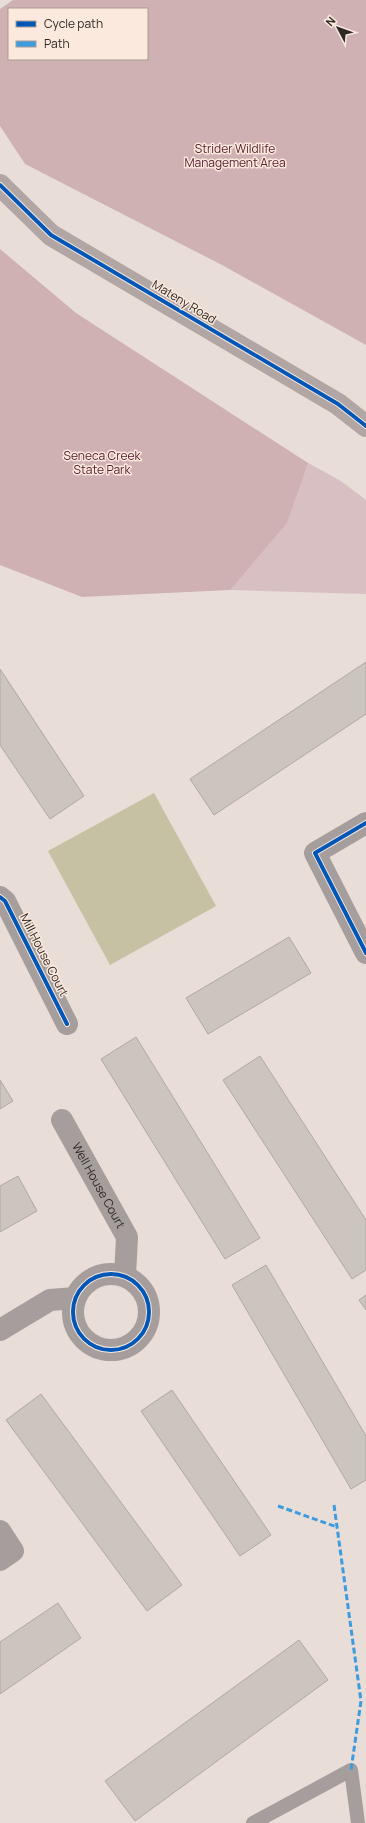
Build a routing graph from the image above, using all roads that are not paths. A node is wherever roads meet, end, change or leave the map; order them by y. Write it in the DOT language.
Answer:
graph roads {
  1 [pos="0,186"];
  2 [pos="366,426"];
  3 [pos="366,823"];
  4 [pos="0,897"];
  5 [pos="366,953"];
  6 [pos="67,1024"];
  7 [pos="62,1120"];
  8 [pos="125,1276"];
  9 [pos="75,1298"];
  10 [pos="0,1330"];
  11 [pos="0,1531"];
  12 [pos="0,1560"];
  13 [pos="253,1823"];
  14 [pos="358,1823"];
  1 -- 2 [label="street, Mateny Road"];
  3 -- 5 [label="street"];
  4 -- 6 [label="street, Mill House Court"];
  7 -- 8 [label="street, Well House Court"];
  8 -- 9 [label="street"];
  8 -- 9 [label="street"];
  9 -- 10 [label="street"];
  11 -- 12 [label="street"];
  13 -- 14 [label="lane"];
}
